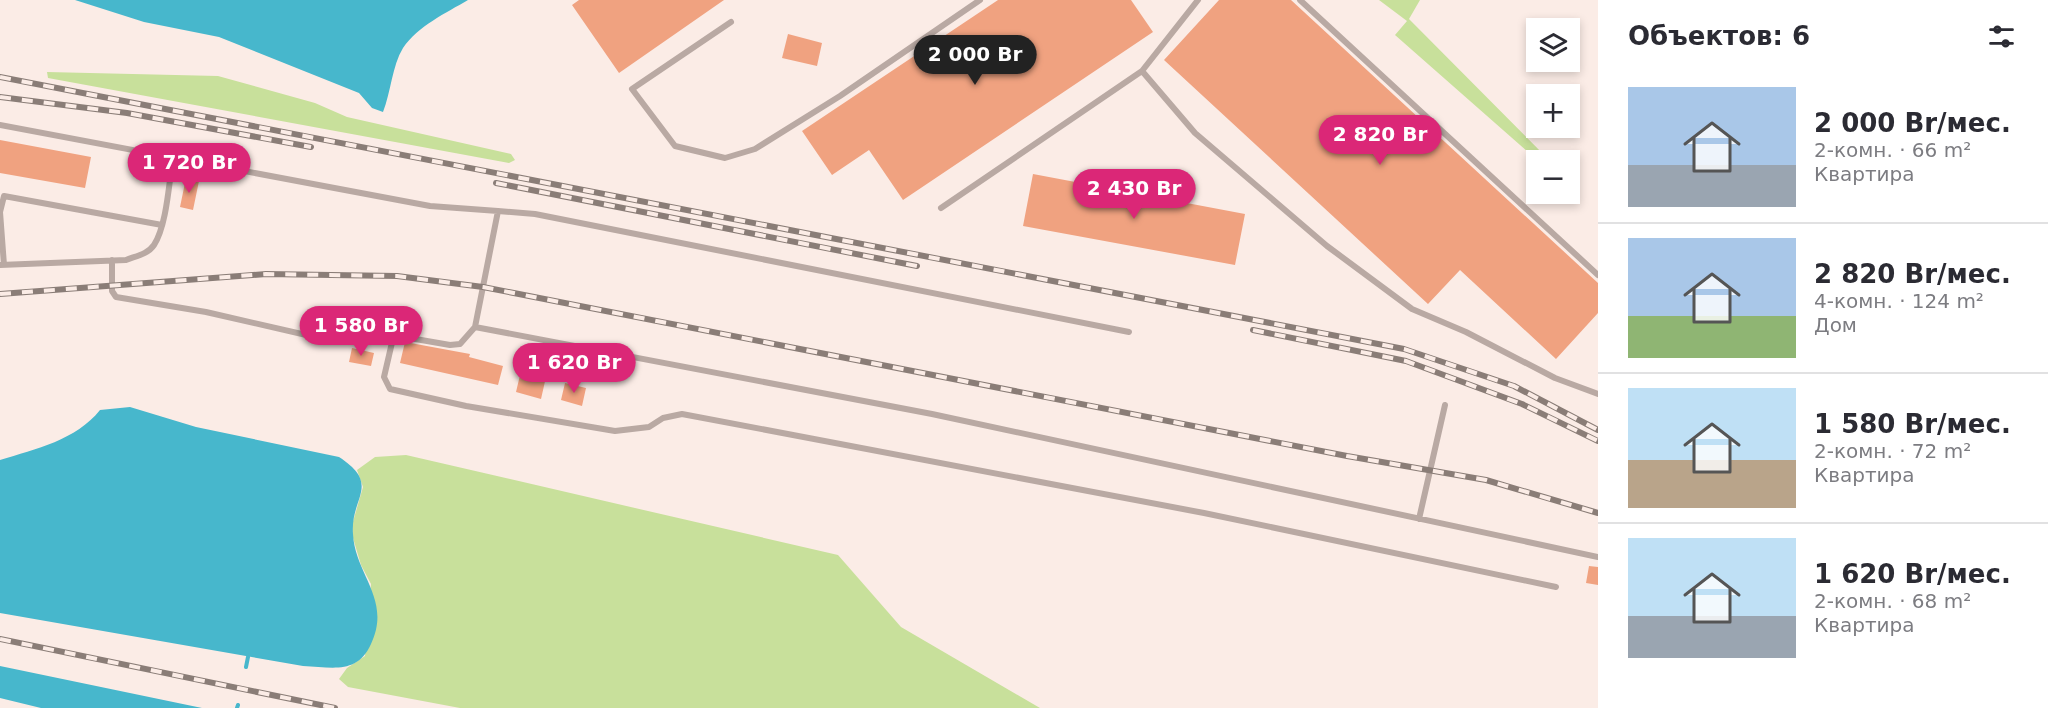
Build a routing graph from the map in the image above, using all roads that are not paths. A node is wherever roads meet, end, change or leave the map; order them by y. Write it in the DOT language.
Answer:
graph roads {
  1 [pos="980,0"];
  2 [pos="1198,0"];
  3 [pos="1300,0"];
  4 [pos="730,22"];
  5 [pos="1142,71"];
  6 [pos="0,125"];
  7 [pos="173,158"];
  8 [pos="941,208"];
  9 [pos="498,212"];
  10 [pos="0,218"];
  11 [pos="162,225"];
  12 [pos="112,260"];
  13 [pos="2,265"];
  14 [pos="1598,275"];
  15 [pos="474,327"];
  16 [pos="1129,332"];
  17 [pos="394,334"];
  18 [pos="1598,394"];
  19 [pos="1444,405"];
  20 [pos="1419,519"];
  21 [pos="1598,557"];
  22 [pos="1556,587"];
  1 -- 4 [label="lane"];
  2 -- 5 [label="lane"];
  3 -- 14 [label="lane"];
  5 -- 8 [label="lane"];
  5 -- 18 [label="lane"];
  6 -- 7 [label="lane"];
  7 -- 9 [label="lane"];
  7 -- 11 [label="lane"];
  9 -- 15 [label="lane"];
  9 -- 16 [label="lane"];
  10 -- 11 [label="lane"];
  10 -- 13 [label="lane"];
  11 -- 12 [label="lane"];
  12 -- 13 [label="lane"];
  12 -- 17 [label="lane"];
  15 -- 17 [label="lane"];
  15 -- 20 [label="lane"];
  17 -- 22 [label="lane"];
  19 -- 20 [label="lane"];
  20 -- 21 [label="lane"];
}
